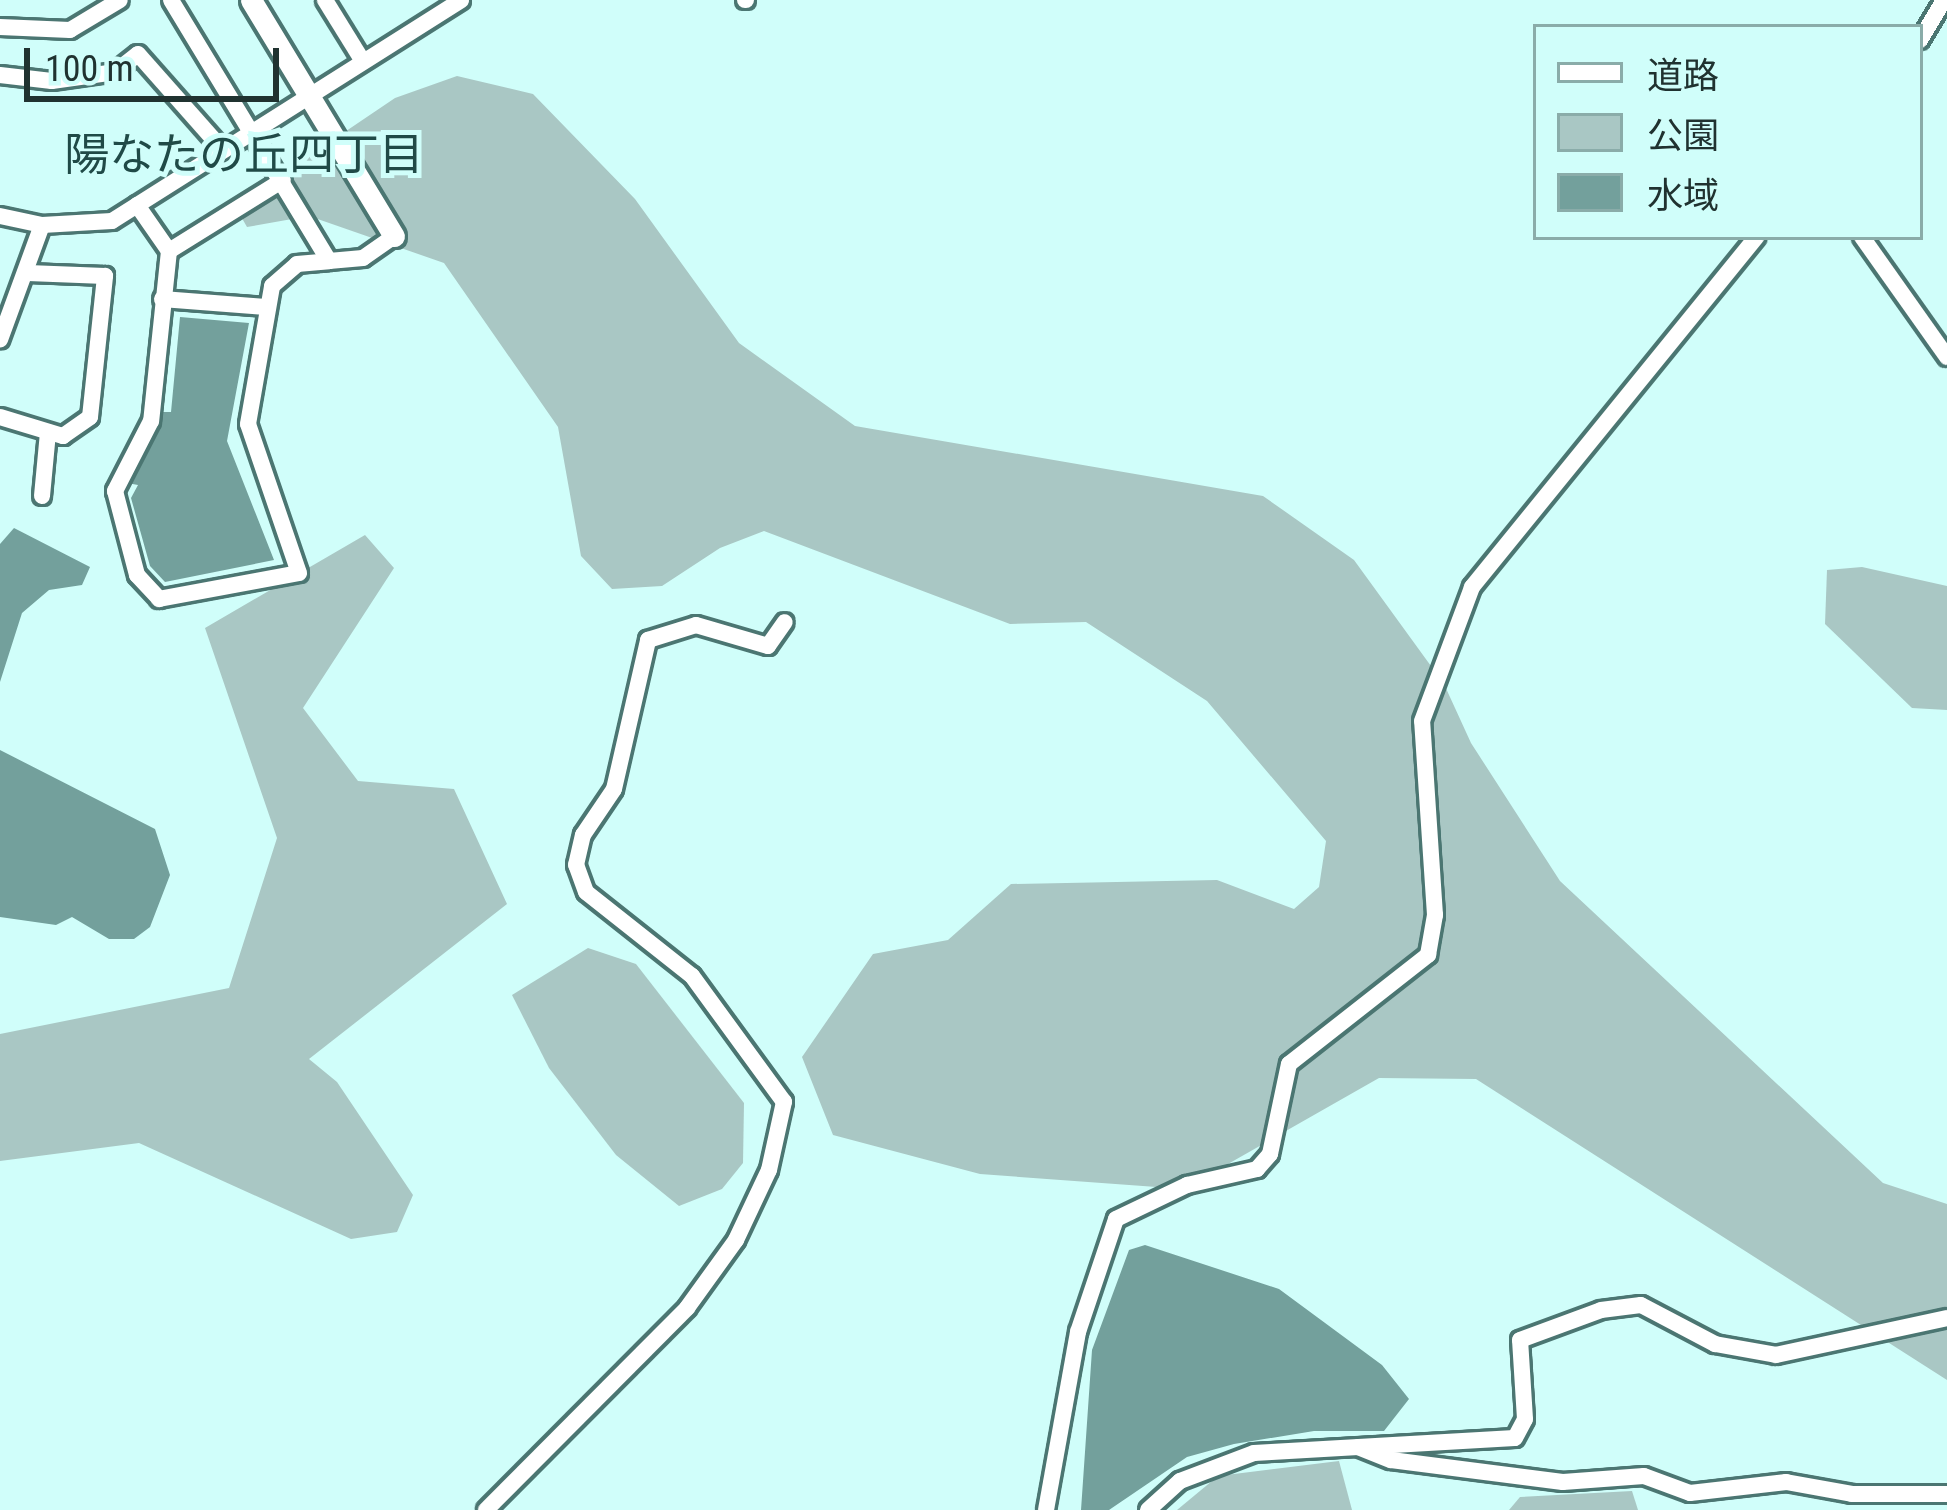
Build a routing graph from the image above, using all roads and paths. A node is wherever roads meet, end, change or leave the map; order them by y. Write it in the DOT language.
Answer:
graph roads {
  1 [pos="120,0"];
  2 [pos="171,0"];
  3 [pos="250,0"];
  4 [pos="461,0"];
  5 [pos="1944,0"];
  6 [pos="333,3"];
  7 [pos="0,26"];
  8 [pos="1923,35"];
  9 [pos="362,60"];
  10 [pos="0,75"];
  11 [pos="309,94"];
  12 [pos="252,132"];
  13 [pos="223,150"];
  14 [pos="283,180"];
  15 [pos="137,205"];
  16 [pos="0,216"];
  17 [pos="42,225"];
  18 [pos="394,236"];
  19 [pos="1754,240"];
  20 [pos="1864,240"];
  21 [pos="169,251"];
  22 [pos="329,261"];
  23 [pos="28,273"];
  24 [pos="162,299"];
  25 [pos="266,308"];
  26 [pos="5,315"];
  27 [pos="0,340"];
  28 [pos="1947,357"];
  29 [pos="0,417"];
  30 [pos="48,431"];
  31 [pos="42,496"];
  32 [pos="785,622"];
  33 [pos="1947,1318"];
  34 [pos="1358,1447"];
  35 [pos="1947,1494"];
  36 [pos="486,1510"];
  37 [pos="1046,1510"];
  38 [pos="1148,1510"];
  1 -- 7 [label="street"];
  2 -- 12 [label="street"];
  3 -- 11 [label="street"];
  4 -- 9 [label="street"];
  5 -- 8 [label="street"];
  6 -- 9 [label="street"];
  9 -- 11 [label="street"];
  10 -- 13 [label="street"];
  11 -- 12 [label="street"];
  11 -- 18 [label="street"];
  12 -- 13 [label="street"];
  12 -- 14 [label="street"];
  13 -- 15 [label="street"];
  14 -- 21 [label="street"];
  14 -- 22 [label="street"];
  15 -- 17 [label="street"];
  15 -- 21 [label="street"];
  16 -- 17 [label="street"];
  17 -- 23 [label="street"];
  18 -- 22 [label="street"];
  19 -- 37 [label="street"];
  20 -- 28 [label="street"];
  21 -- 24 [label="street"];
  22 -- 25 [label="street"];
  23 -- 26 [label="street"];
  23 -- 30 [label="street"];
  24 -- 25 [label="street"];
  24 -- 25 [label="street"];
  26 -- 27 [label="street"];
  29 -- 30 [label="street"];
  30 -- 31 [label="street"];
  32 -- 36 [label="street"];
  33 -- 34 [label="street"];
  34 -- 35 [label="street"];
  34 -- 38 [label="street"];
}
